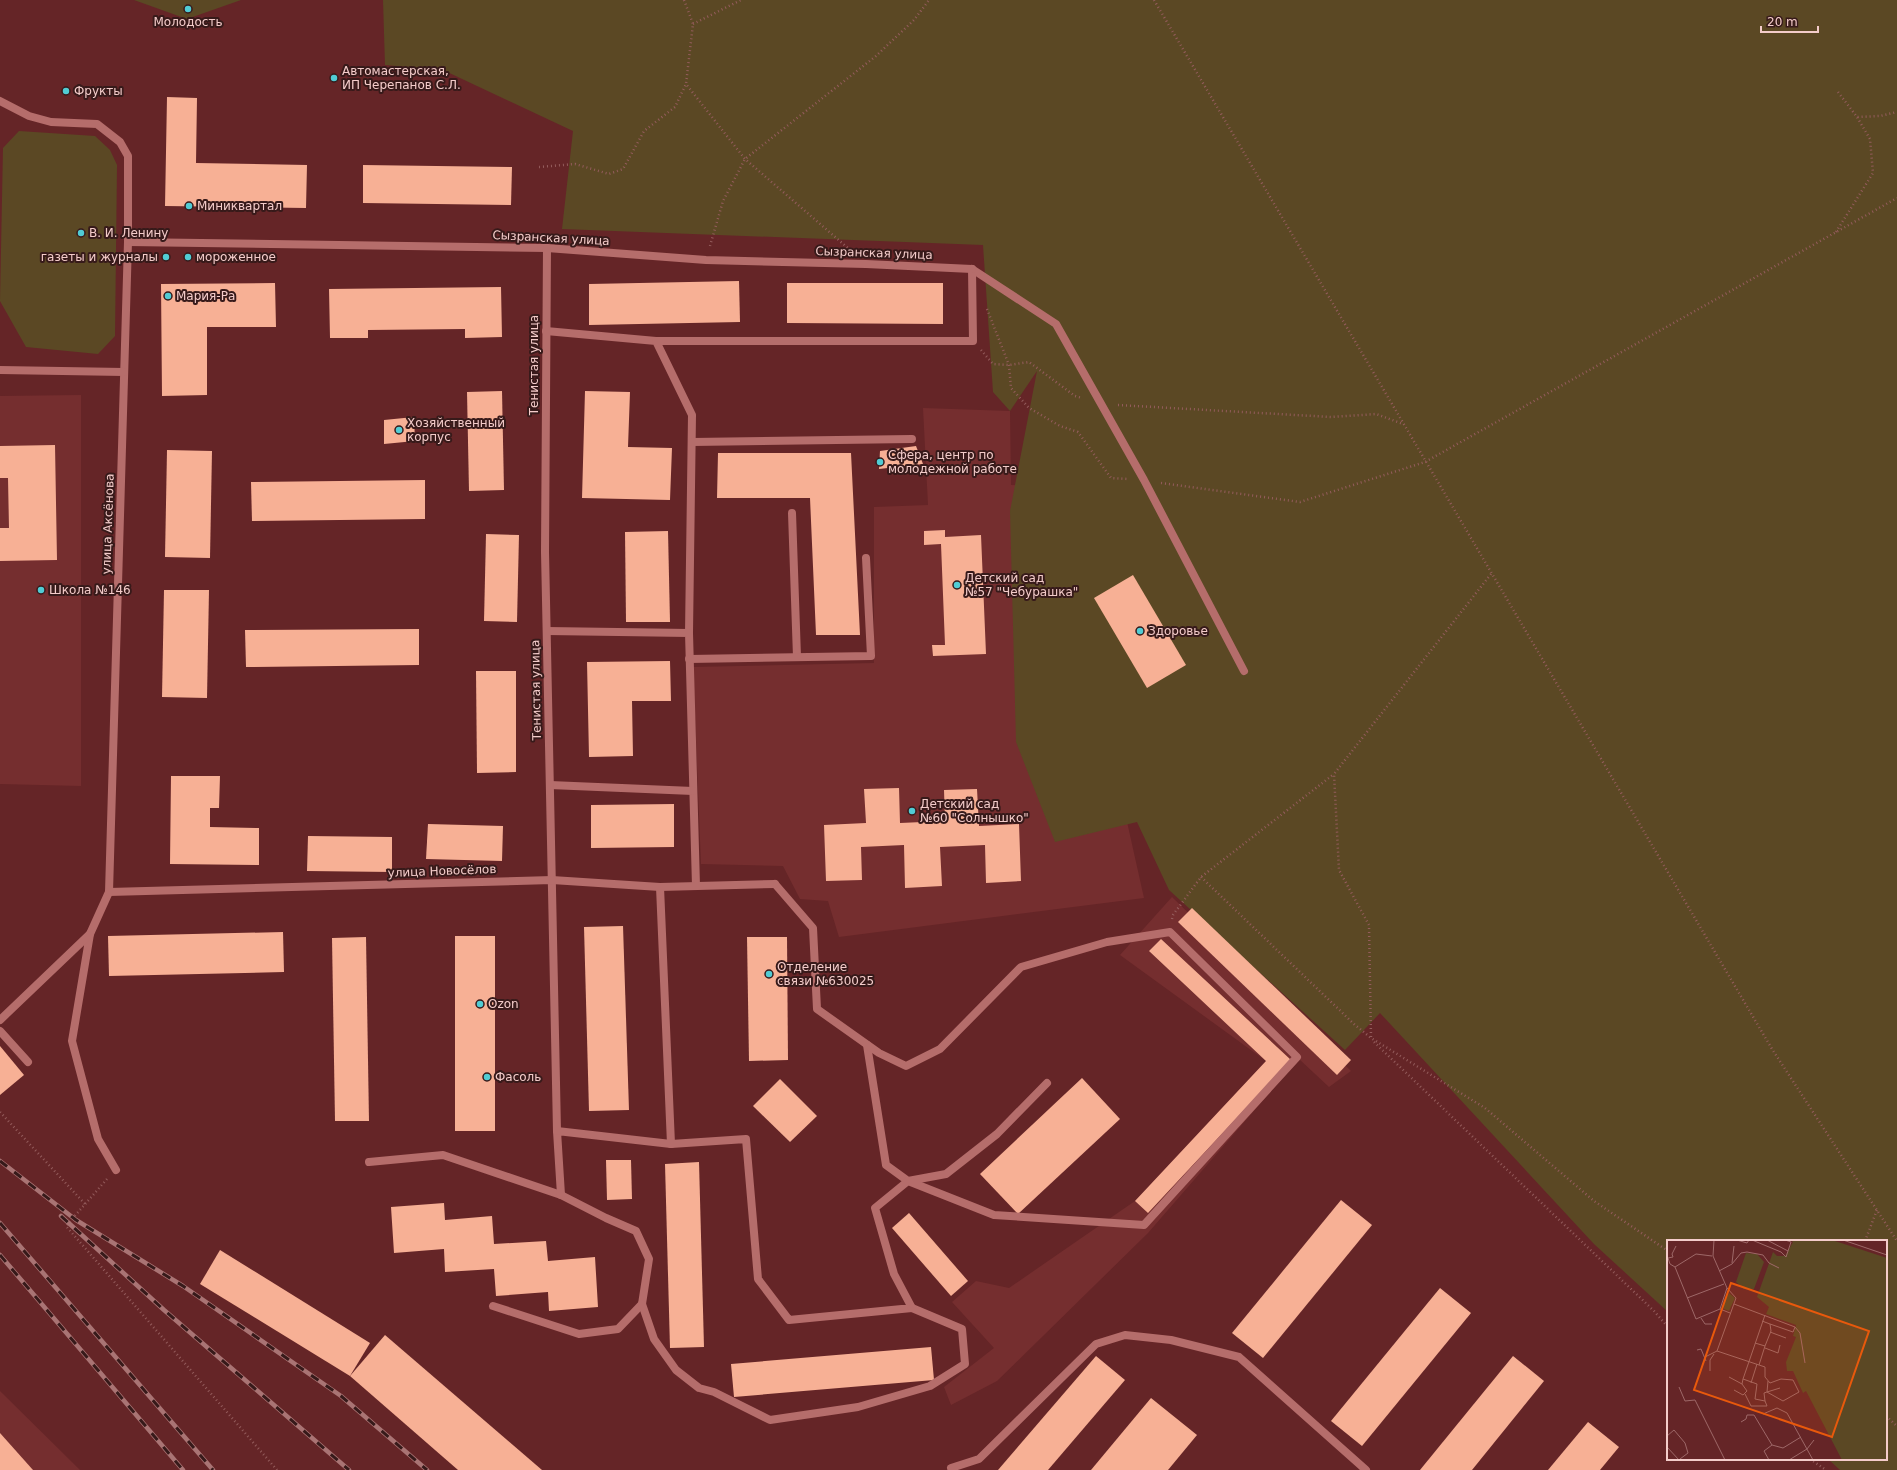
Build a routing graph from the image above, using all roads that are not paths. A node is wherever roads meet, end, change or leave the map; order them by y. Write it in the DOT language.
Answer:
graph roads {
  1 [pos="0,101"];
  2 [pos="128,242"];
  3 [pos="547,248"];
  4 [pos="972,269"];
  5 [pos="546,331"];
  6 [pos="656,341"];
  7 [pos="0,370"];
  8 [pos="124,372"];
  9 [pos="912,439"];
  10 [pos="692,442"];
  11 [pos="792,513"];
  12 [pos="866,558"];
  13 [pos="547,631"];
  14 [pos="689,633"];
  15 [pos="797,658"];
  16 [pos="689,659"];
  17 [pos="1244,671"];
  18 [pos="550,785"];
  19 [pos="693,791"];
  20 [pos="552,880"];
  21 [pos="696,886"];
  22 [pos="660,887"];
  23 [pos="109,892"];
  24 [pos="90,934"];
  25 [pos="0,1020"];
  26 [pos="0,1031"];
  27 [pos="867,1045"];
  28 [pos="28,1062"];
  29 [pos="1048,1083"];
  30 [pos="557,1131"];
  31 [pos="671,1144"];
  32 [pos="369,1162"];
  33 [pos="116,1170"];
  34 [pos="908,1181"];
  35 [pos="561,1194"];
  36 [pos="642,1304"];
  37 [pos="493,1306"];
  38 [pos="912,1308"];
  39 [pos="951,1468"];
  40 [pos="1366,1470"];
  1 -- 2 [label="street, улица Аксёнова"];
  2 -- 3 [label="street, Сызранская улица"];
  2 -- 8 [label="street, улица Аксёнова"];
  3 -- 4 [label="street, Сызранская улица"];
  3 -- 5 [label="street, Тенистая улица"];
  4 -- 6 [label="street"];
  4 -- 17 [label="street"];
  5 -- 6 [label="street"];
  5 -- 13 [label="street, Тенистая улица"];
  6 -- 10 [label="street"];
  7 -- 8 [label="street"];
  8 -- 23 [label="street, улица Аксёнова"];
  9 -- 10 [label="street"];
  10 -- 14 [label="street"];
  11 -- 15 [label="street"];
  12 -- 15 [label="street"];
  13 -- 14 [label="street"];
  13 -- 18 [label="street, Тенистая улица"];
  14 -- 16 [label="street"];
  15 -- 16 [label="street"];
  16 -- 19 [label="street"];
  18 -- 19 [label="street"];
  18 -- 20 [label="street, Тенистая улица"];
  19 -- 21 [label="street"];
  20 -- 22 [label="street, улица Новосёлов"];
  20 -- 23 [label="street, улица Новосёлов"];
  20 -- 30 [label="street, Тенистая улица"];
  21 -- 22 [label="street, улица Новосёлов"];
  21 -- 27 [label="street, улица Новосёлов"];
  22 -- 31 [label="street"];
  23 -- 24 [label="street, улица Аксёнова"];
  24 -- 25 [label="street, улица Аксёнова"];
  24 -- 33 [label="street"];
  26 -- 28 [label="street"];
  27 -- 34 [label="street"];
  27 -- 34 [label="street"];
  29 -- 34 [label="street"];
  30 -- 31 [label="street"];
  30 -- 35 [label="street, Тенистая улица"];
  31 -- 38 [label="street"];
  32 -- 35 [label="street"];
  34 -- 38 [label="street"];
  35 -- 36 [label="street"];
  36 -- 37 [label="street"];
  36 -- 38 [label="street"];
  39 -- 40 [label="street"];
}
